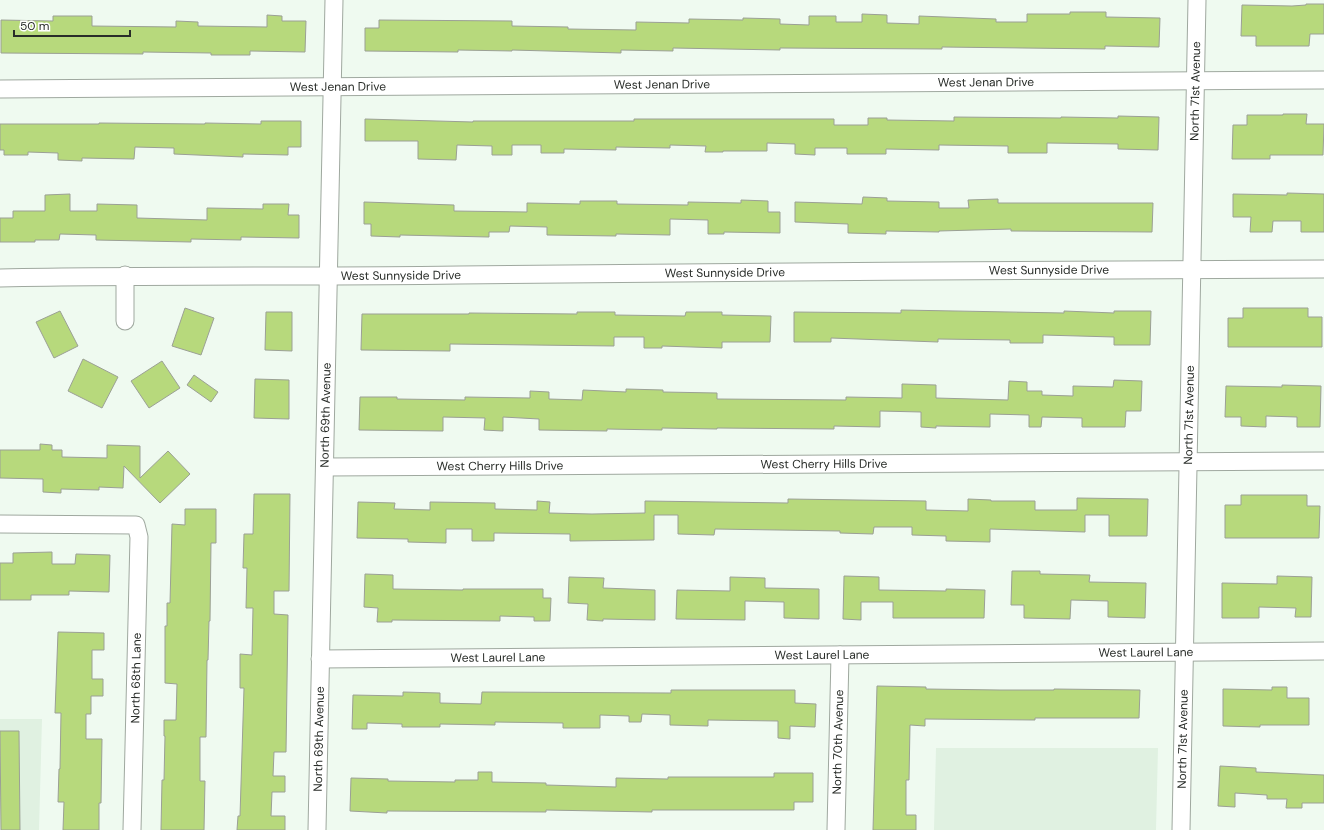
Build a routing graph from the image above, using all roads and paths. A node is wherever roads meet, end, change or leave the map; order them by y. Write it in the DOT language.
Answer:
graph roads {
  1 [pos="334,0"];
  2 [pos="1197,0"];
  3 [pos="1324,80"];
  4 [pos="1196,81"];
  5 [pos="332,86"];
  6 [pos="0,89"];
  7 [pos="1192,269"];
  8 [pos="1324,269"];
  9 [pos="125,276"];
  10 [pos="328,276"];
  11 [pos="0,278"];
  12 [pos="125,321"];
  13 [pos="1324,461"];
  14 [pos="1188,462"];
  15 [pos="325,467"];
  16 [pos="0,524"];
  17 [pos="1324,651"];
  18 [pos="1184,653"];
  19 [pos="840,655"];
  20 [pos="320,659"];
  21 [pos="132,830"];
  22 [pos="317,830"];
  23 [pos="836,830"];
  24 [pos="1181,830"];
  1 -- 5 [label="street, North 69th Avenue"];
  2 -- 4 [label="street, North 71st Avenue"];
  3 -- 4 [label="street, West Jenan Drive"];
  4 -- 5 [label="street, West Jenan Drive"];
  4 -- 7 [label="street, North 71st Avenue"];
  5 -- 6 [label="street, West Jenan Drive"];
  5 -- 10 [label="street, North 69th Avenue"];
  7 -- 8 [label="street, West Sunnyside Drive"];
  7 -- 10 [label="street, West Sunnyside Drive"];
  7 -- 14 [label="street, North 71st Avenue"];
  9 -- 10 [label="street, West Sunnyside Drive"];
  9 -- 11 [label="street, West Sunnyside Drive"];
  9 -- 12 [label="street"];
  10 -- 15 [label="street, North 69th Avenue"];
  13 -- 14 [label="street, West Cherry Hills Drive"];
  14 -- 15 [label="street, West Cherry Hills Drive"];
  14 -- 18 [label="street, North 71st Avenue"];
  15 -- 20 [label="street, North 69th Avenue"];
  16 -- 21 [label="street, North 68th Lane"];
  17 -- 18 [label="street, West Laurel Lane"];
  18 -- 19 [label="street, West Laurel Lane"];
  18 -- 24 [label="street, North 71st Avenue"];
  19 -- 20 [label="street, West Laurel Lane"];
  19 -- 23 [label="street, North 70th Avenue"];
  20 -- 22 [label="street, North 69th Avenue"];
}
